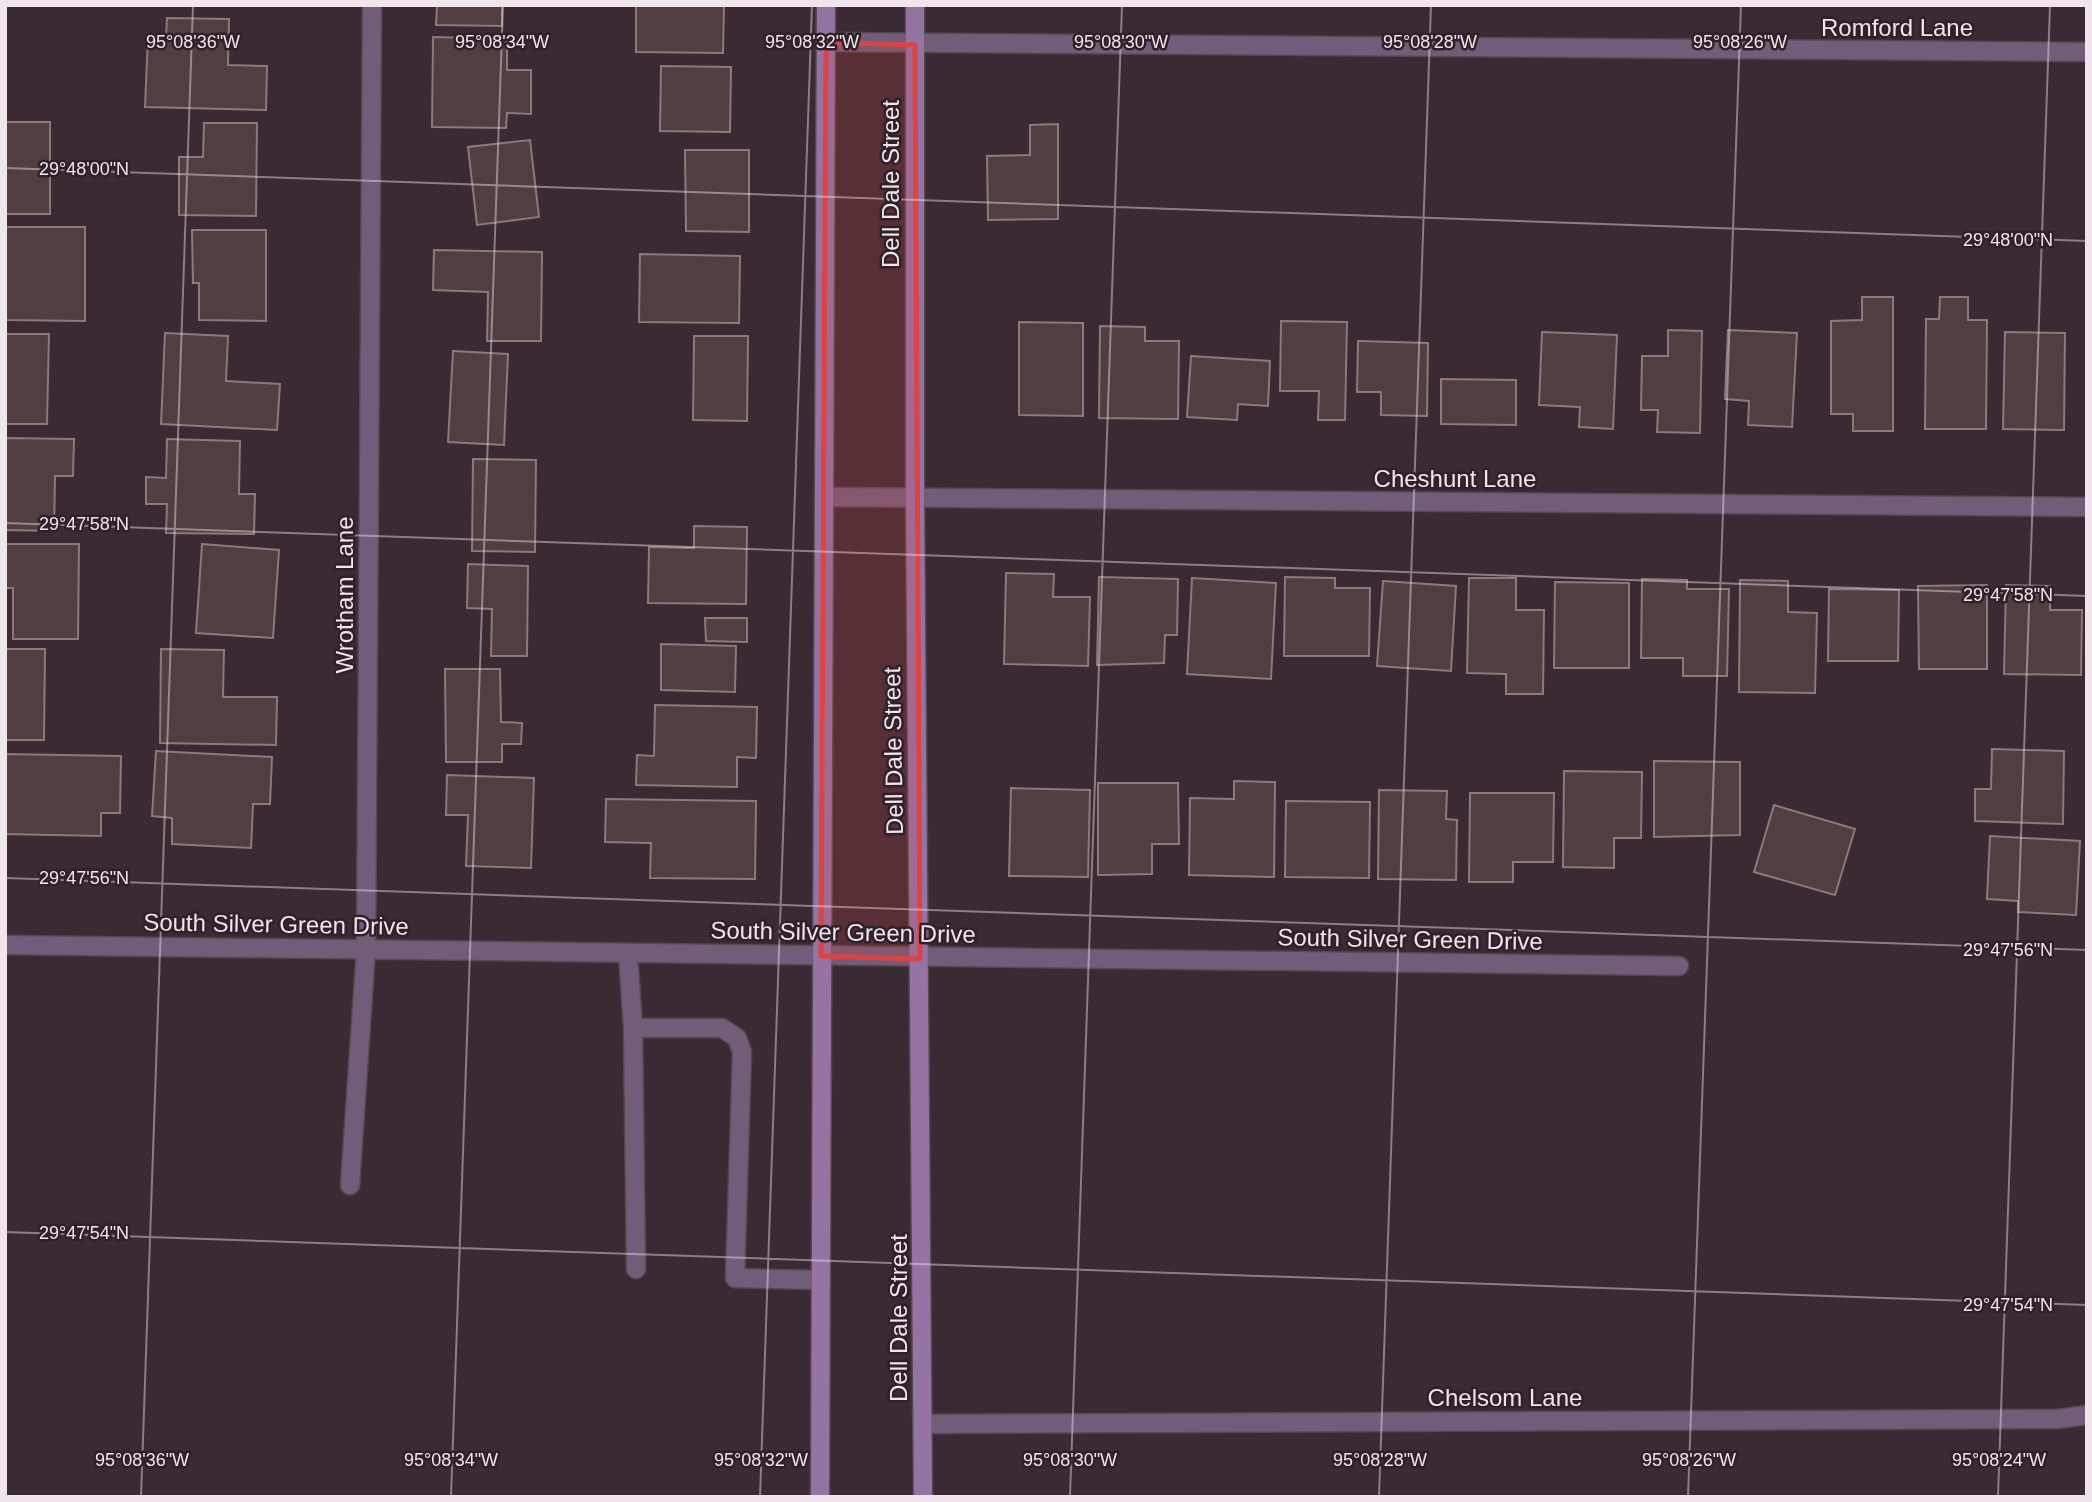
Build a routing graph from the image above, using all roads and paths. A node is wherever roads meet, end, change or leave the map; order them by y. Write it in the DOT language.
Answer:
graph roads {
  1 [pos="372,5"];
  2 [pos="826,5"];
  3 [pos="915,5"];
  4 [pos="826,42"];
  5 [pos="915,45"];
  6 [pos="2087,52"];
  7 [pos="824,497"];
  8 [pos="915,500"];
  9 [pos="2087,507"];
  10 [pos="5,945"];
  11 [pos="366,950"];
  12 [pos="628,954"];
  13 [pos="821,957"];
  14 [pos="920,959"];
  15 [pos="1679,966"];
  16 [pos="633,1028"];
  17 [pos="350,1185"];
  18 [pos="636,1269"];
  19 [pos="821,1280"];
  20 [pos="2087,1415"];
  21 [pos="923,1424"];
  22 [pos="820,1497"];
  23 [pos="923,1497"];
  1 -- 11 [label="street, Wrotham Lane"];
  2 -- 4 [label="main road"];
  3 -- 5 [label="main road, Dell Dale Street"];
  4 -- 5 [label="street, Romford Lane"];
  4 -- 7 [label="main road"];
  5 -- 6 [label="street, Romford Lane"];
  5 -- 8 [label="main road, Dell Dale Street"];
  7 -- 8 [label="street, Cheshunt Lane"];
  7 -- 13 [label="main road"];
  8 -- 9 [label="street, Cheshunt Lane"];
  8 -- 14 [label="main road, Dell Dale Street"];
  10 -- 11 [label="street, South Silver Green Drive"];
  11 -- 12 [label="street, South Silver Green Drive"];
  11 -- 17 [label="street, Wrotham Lane"];
  12 -- 13 [label="street, South Silver Green Drive"];
  12 -- 16 [label="street"];
  13 -- 14 [label="street, South Silver Green Drive"];
  13 -- 19 [label="main road"];
  14 -- 15 [label="street, South Silver Green Drive"];
  14 -- 21 [label="main road, Dell Dale Street"];
  16 -- 18 [label="street"];
  16 -- 19 [label="street"];
  19 -- 22 [label="main road"];
  20 -- 21 [label="street, Chelsom Lane"];
  21 -- 23 [label="main road, Dell Dale Street"];
}
